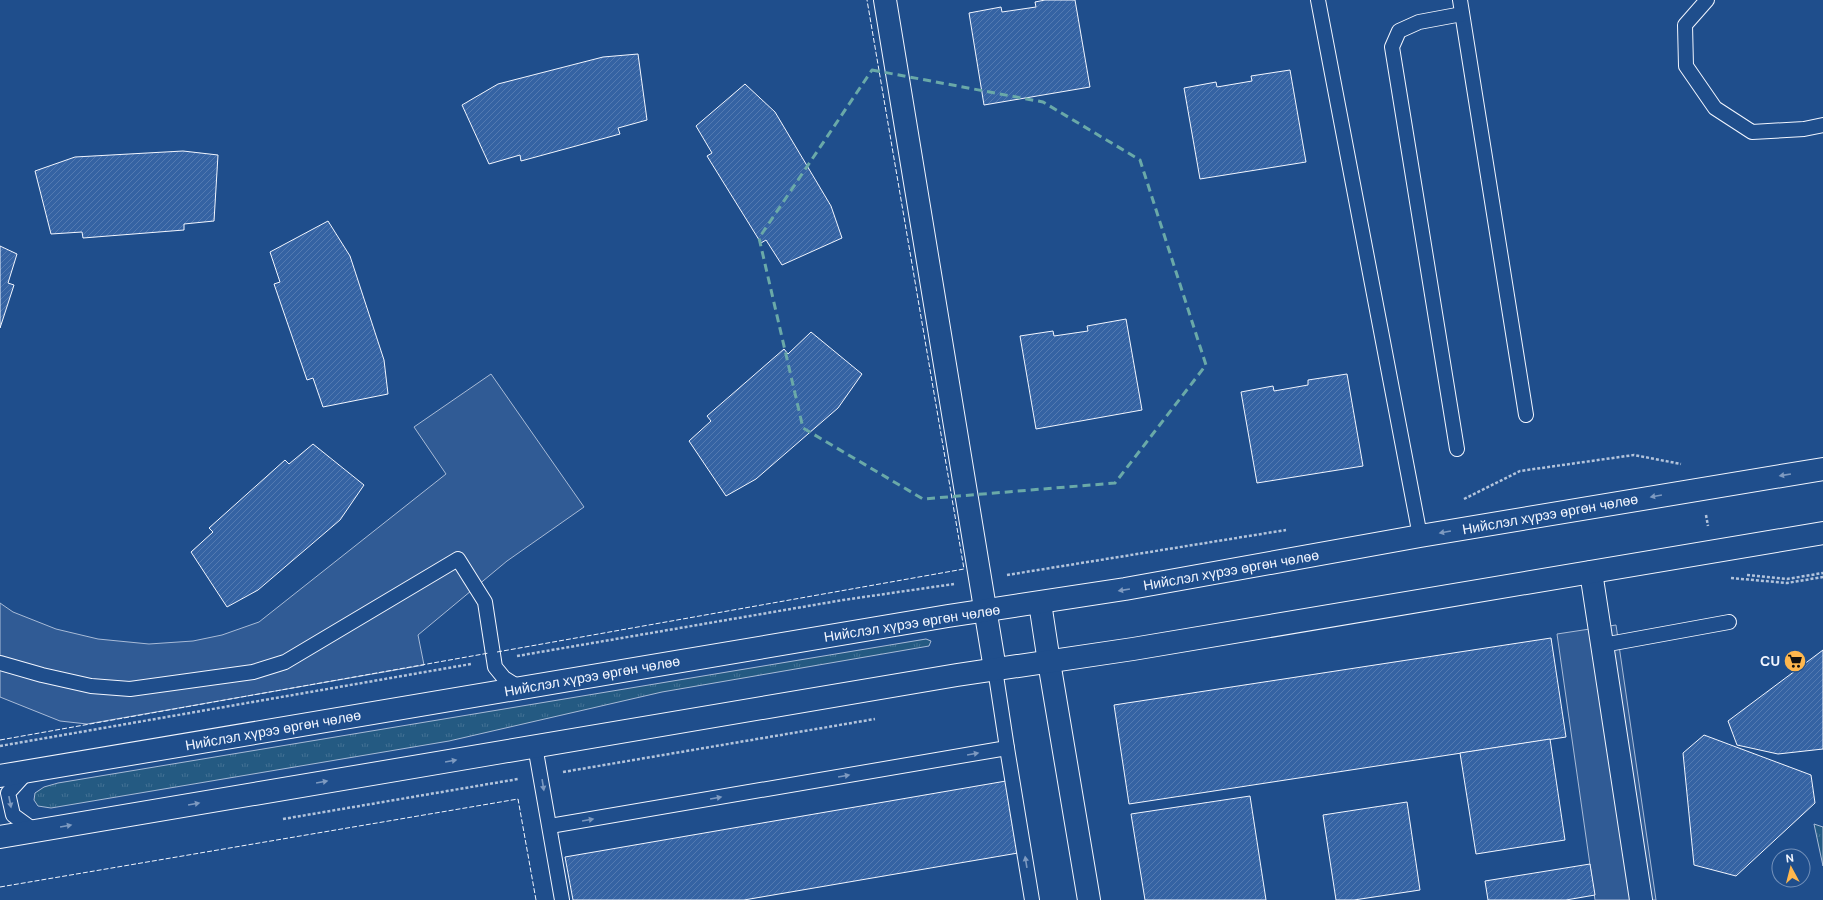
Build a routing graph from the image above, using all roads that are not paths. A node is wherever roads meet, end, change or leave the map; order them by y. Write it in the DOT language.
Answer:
graph roads {
  1 [pos="885,0"];
  2 [pos="1318,0"];
  3 [pos="1460,0"];
  4 [pos="1707,0"];
  5 [pos="1462,14"];
  6 [pos="1823,125"];
  7 [pos="1526,416"];
  8 [pos="1456,449"];
  9 [pos="1823,469"];
  10 [pos="1823,533"];
  11 [pos="1420,536"];
  12 [pos="1591,572"];
  13 [pos="1040,602"];
  14 [pos="986,611"];
  15 [pos="1728,622"];
  16 [pos="1603,645"];
  17 [pos="1049,662"];
  18 [pos="0,663"];
  19 [pos="995,669"];
  20 [pos="520,688"];
  21 [pos="536,746"];
  22 [pos="1007,748"];
  23 [pos="28,771"];
  24 [pos="0,776"];
  25 [pos="550,826"];
  26 [pos="35,831"];
  27 [pos="0,837"];
  28 [pos="562,900"];
  29 [pos="1032,900"];
  30 [pos="1090,900"];
  31 [pos="1640,900"];
  1 -- 14 [label="main road"];
  2 -- 11 [label="lane"];
  3 -- 5 [label="lane"];
  4 -- 6 [label="lane"];
  5 -- 7 [label="lane"];
  5 -- 8 [label="lane"];
  9 -- 11 [label="main road, Нийслэл хүрээ өргөн чөлөө, one-way"];
  10 -- 12 [label="main road"];
  11 -- 13 [label="main road, Нийслэл хүрээ өргөн чөлөө, one-way"];
  12 -- 16 [label="main road"];
  12 -- 17 [label="main road"];
  13 -- 14 [label="main road, Нийслэл хүрээ өргөн чөлөө"];
  13 -- 17 [label="main road"];
  14 -- 19 [label="main road"];
  14 -- 20 [label="main road, Нийслэл хүрээ өргөн чөлөө"];
  15 -- 16 [label="lane"];
  16 -- 31 [label="main road"];
  17 -- 19 [label="main road"];
  17 -- 30 [label="main road"];
  18 -- 20 [label="lane"];
  19 -- 21 [label="main road"];
  19 -- 22 [label="lane"];
  20 -- 23 [label="main road, Нийслэл хүрээ өргөн чөлөө"];
  21 -- 25 [label="lane, one-way"];
  26 -- 21 [label="main road, one-way"];
  25 -- 22 [label="lane, one-way"];
  29 -- 22 [label="lane, one-way"];
  23 -- 24 [label="main road, Нийслэл хүрээ өргөн чөлөө"];
  23 -- 26 [label="lane, one-way"];
  25 -- 28 [label="lane"];
  26 -- 27 [label="main road"];
}
